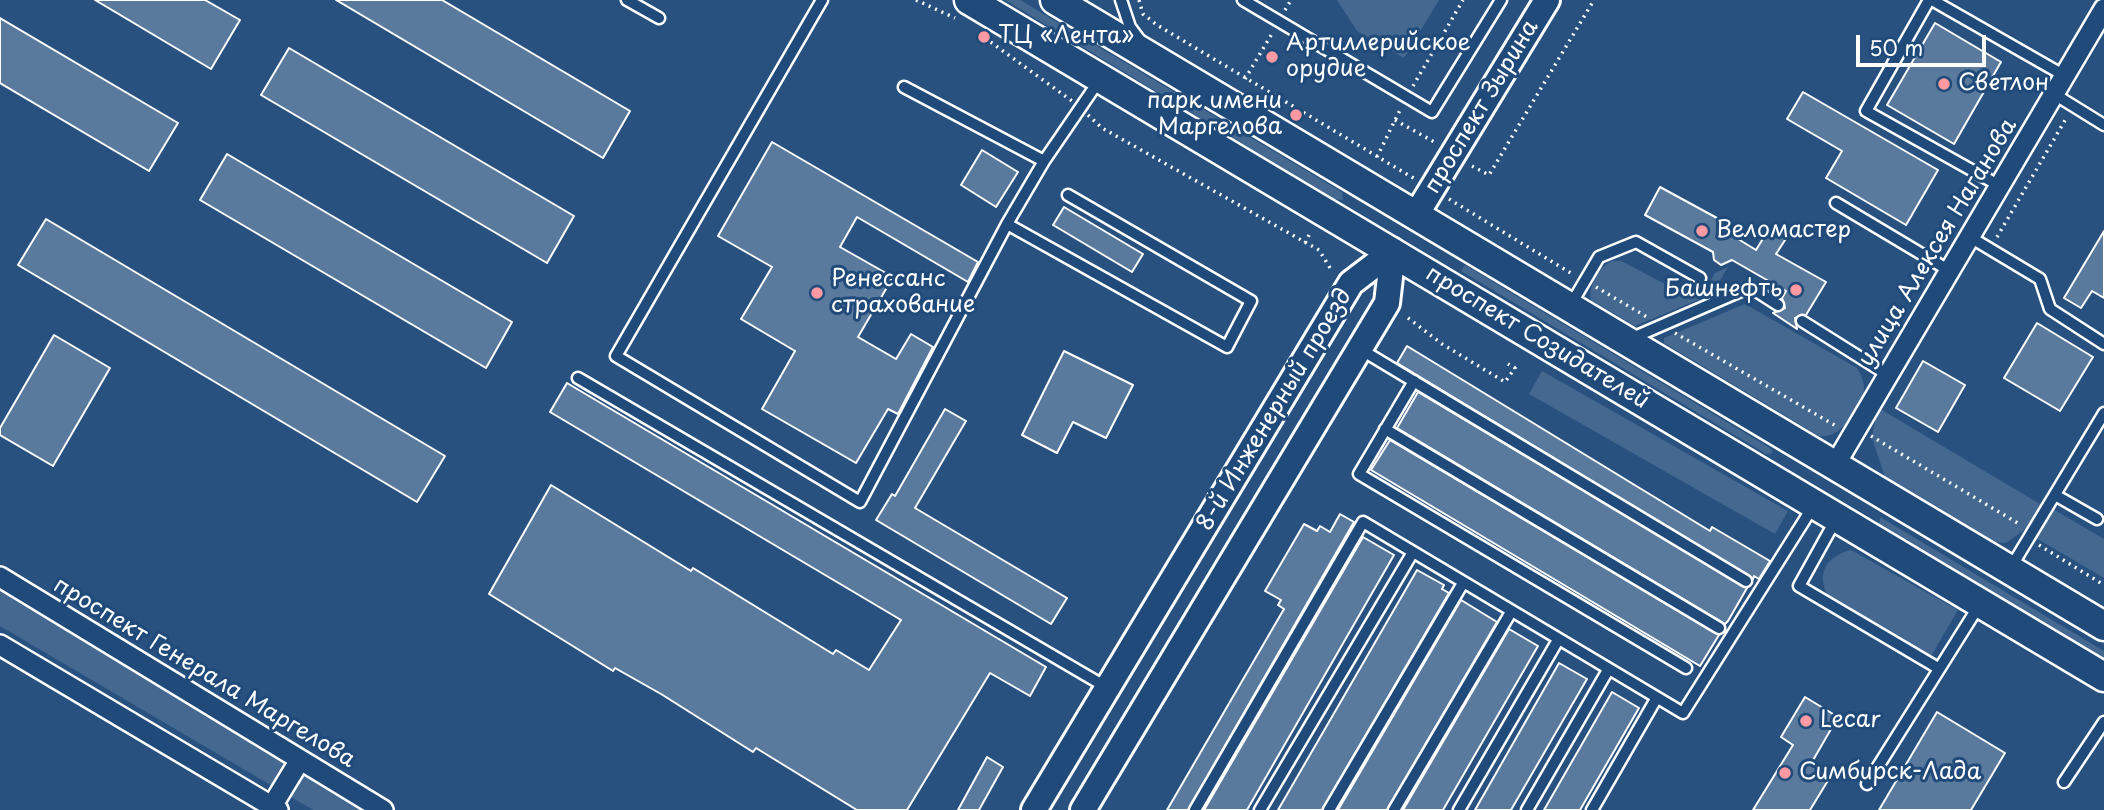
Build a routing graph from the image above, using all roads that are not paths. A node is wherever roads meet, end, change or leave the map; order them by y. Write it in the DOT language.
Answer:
graph roads {
  1 [pos="627,0"];
  2 [pos="822,0"];
  3 [pos="1055,0"];
  4 [pos="1121,0"];
  5 [pos="1243,0"];
  6 [pos="1501,0"];
  7 [pos="1548,0"];
  8 [pos="1931,0"];
  9 [pos="963,9"];
  10 [pos="2104,9"];
  11 [pos="659,18"];
  12 [pos="1157,61"];
  13 [pos="2065,76"];
  14 [pos="1101,78"];
  15 [pos="904,87"];
  16 [pos="2054,94"];
  17 [pos="2104,125"];
  18 [pos="1044,161"];
  19 [pos="2000,186"];
  20 [pos="1069,195"];
  21 [pos="1836,203"];
  22 [pos="1416,215"];
  23 [pos="1007,224"];
  24 [pos="1970,237"];
  25 [pos="1393,251"];
  26 [pos="1950,271"];
  27 [pos="1700,278"];
  28 [pos="1777,305"];
  29 [pos="1569,307"];
  30 [pos="1802,321"];
  31 [pos="1626,341"];
  32 [pos="2104,344"];
  33 [pos="1360,349"];
  34 [pos="1888,375"];
  35 [pos="578,378"];
  36 [pos="1414,381"];
  37 [pos="2104,413"];
  38 [pos="1385,429"];
  39 [pos="1835,465"];
  40 [pos="2055,495"];
  41 [pos="1825,511"];
  42 [pos="2097,519"];
  43 [pos="1413,552"];
  44 [pos="2010,569"];
  45 [pos="0,577"];
  46 [pos="1746,581"];
  47 [pos="1463,583"];
  48 [pos="1980,603"];
  49 [pos="1511,612"];
  50 [pos="2104,626"];
  51 [pos="1719,628"];
  52 [pos="1558,640"];
  53 [pos="0,645"];
  54 [pos="1686,668"];
  55 [pos="1938,668"];
  56 [pos="1608,670"];
  57 [pos="2104,677"];
  58 [pos="1107,687"];
  59 [pos="1656,699"];
  60 [pos="2104,722"];
  61 [pos="294,757"];
  62 [pos="2064,782"];
  63 [pos="1867,784"];
  64 [pos="273,809"];
  65 [pos="383,810"];
  66 [pos="1034,810"];
  67 [pos="1083,810"];
  68 [pos="1195,810"];
  69 [pos="1260,810"];
  70 [pos="1329,810"];
  71 [pos="1394,810"];
  72 [pos="1459,810"];
  73 [pos="1527,810"];
  74 [pos="1592,810"];
  1 -- 11 [label="lane"];
  2 -- 23 [label="lane"];
  3 -- 12 [label="main road, проспект Созидателей"];
  4 -- 12 [label="lane"];
  5 -- 6 [label="lane"];
  7 -- 22 [label="street, проспект Зырина"];
  8 -- 13 [label="lane"];
  8 -- 19 [label="lane"];
  9 -- 14 [label="main road, проспект Созидателей"];
  10 -- 13 [label="street, улица Алексея Наганова"];
  12 -- 22 [label="main road, проспект Созидателей"];
  13 -- 16 [label="street, улица Алексея Наганова"];
  14 -- 18 [label="lane"];
  14 -- 25 [label="main road, проспект Созидателей"];
  15 -- 18 [label="lane"];
  16 -- 17 [label="lane"];
  16 -- 19 [label="street, улица Алексея Наганова"];
  18 -- 23 [label="lane"];
  19 -- 24 [label="street, улица Алексея Наганова"];
  20 -- 23 [label="lane"];
  21 -- 26 [label="lane"];
  22 -- 25 [label="main road"];
  22 -- 29 [label="main road, проспект Созидателей"];
  24 -- 26 [label="street, улица Алексея Наганова"];
  24 -- 32 [label="lane"];
  25 -- 33 [label="street, 8-й Инженерный проезд"];
  25 -- 41 [label="main road, проспект Созидателей"];
  25 -- 58 [label="street, 8-й Инженерный проезд"];
  26 -- 34 [label="street, улица Алексея Наганова"];
  27 -- 29 [label="lane"];
  28 -- 31 [label="lane"];
  29 -- 31 [label="main road, проспект Созидателей"];
  30 -- 34 [label="lane"];
  31 -- 39 [label="main road, проспект Созидателей"];
  33 -- 36 [label="lane"];
  33 -- 67 [label="street, 8-й Инженерный проезд"];
  34 -- 39 [label="street, улица Алексея Наганова"];
  35 -- 58 [label="lane"];
  36 -- 38 [label="lane"];
  36 -- 46 [label="lane"];
  37 -- 40 [label="lane"];
  38 -- 51 [label="lane"];
  38 -- 54 [label="lane"];
  39 -- 41 [label="main road"];
  39 -- 44 [label="main road, проспект Созидателей"];
  40 -- 42 [label="lane"];
  40 -- 44 [label="lane"];
  41 -- 48 [label="main road, проспект Созидателей"];
  41 -- 55 [label="lane"];
  41 -- 59 [label="lane"];
  43 -- 47 [label="lane"];
  43 -- 68 [label="lane"];
  43 -- 69 [label="lane"];
  44 -- 50 [label="main road, проспект Созидателей"];
  45 -- 61 [label="street, проспект Генерала Маргелова"];
  47 -- 49 [label="lane"];
  47 -- 70 [label="lane"];
  48 -- 55 [label="lane"];
  48 -- 57 [label="main road, проспект Созидателей"];
  49 -- 52 [label="lane"];
  49 -- 71 [label="lane"];
  52 -- 56 [label="lane"];
  52 -- 72 [label="lane"];
  53 -- 64 [label="street"];
  55 -- 63 [label="lane"];
  56 -- 59 [label="lane"];
  56 -- 73 [label="lane"];
  58 -- 66 [label="street, 8-й Инженерный проезд"];
  59 -- 74 [label="lane"];
  60 -- 62 [label="lane"];
  61 -- 64 [label="street"];
  61 -- 65 [label="street, проспект Генерала Маргелова"];
}
